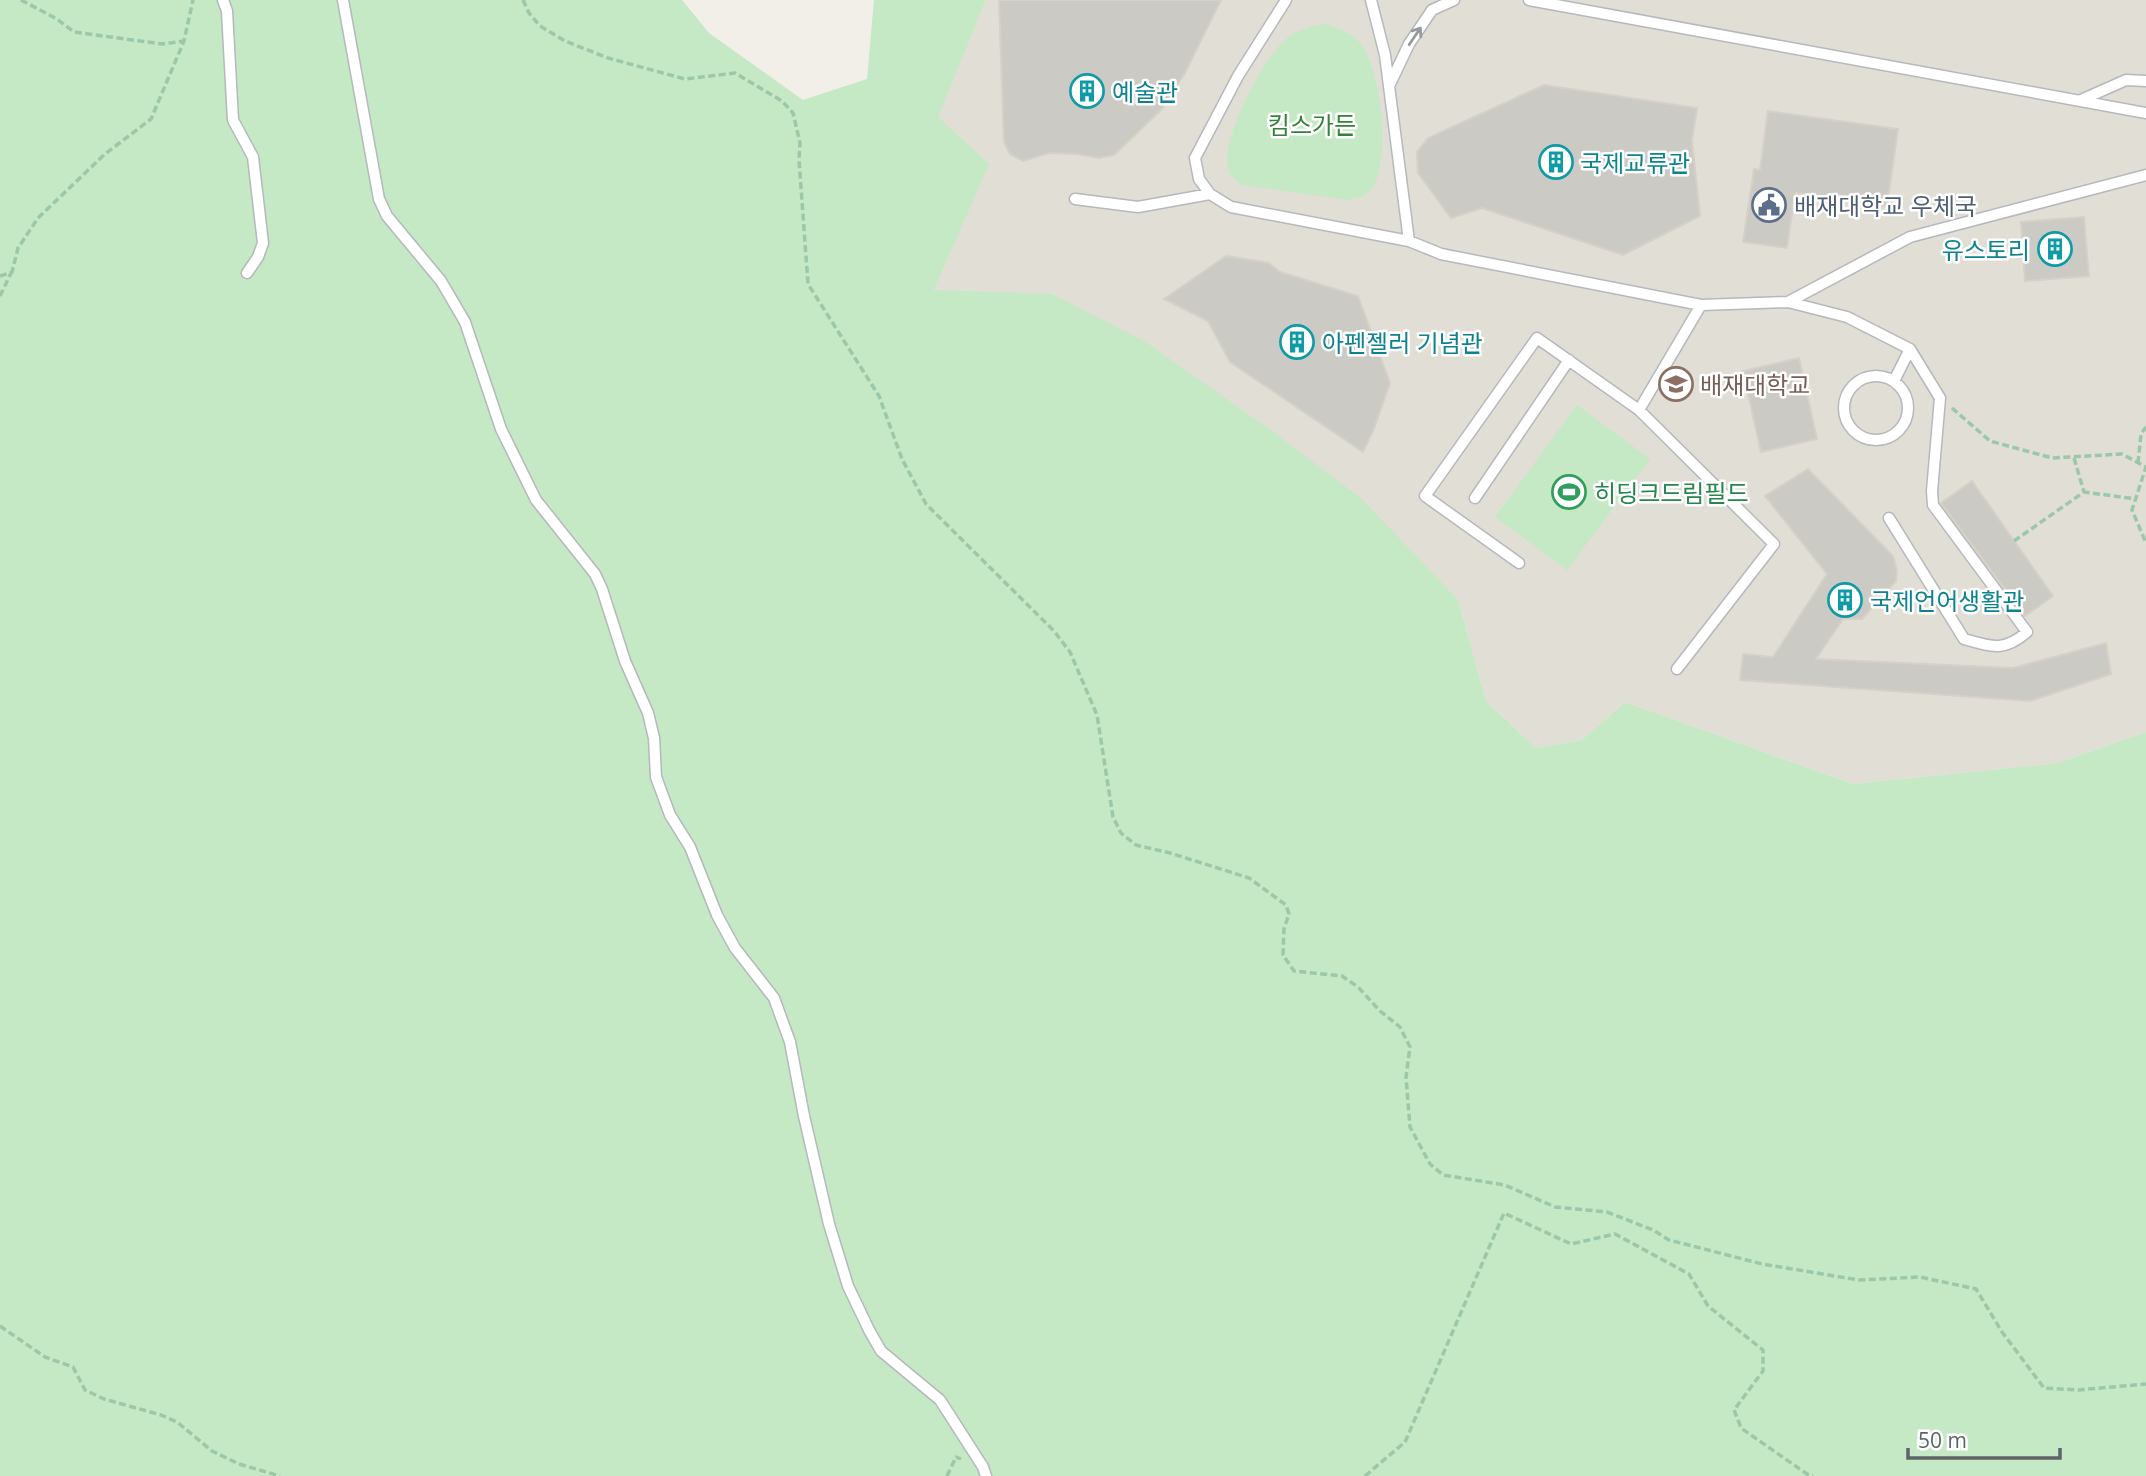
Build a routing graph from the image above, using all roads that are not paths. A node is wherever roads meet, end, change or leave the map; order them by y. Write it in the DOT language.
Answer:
graph roads {
  1 [pos="223,0"];
  2 [pos="343,0"];
  3 [pos="1286,0"];
  4 [pos="1371,0"];
  5 [pos="1454,0"];
  6 [pos="1529,0"];
  7 [pos="2146,81"];
  8 [pos="1390,85"];
  9 [pos="2081,101"];
  10 [pos="2146,113"];
  11 [pos="2146,175"];
  12 [pos="1210,194"];
  13 [pos="1075,199"];
  14 [pos="1409,241"];
  15 [pos="247,273"];
  16 [pos="1788,302"];
  17 [pos="1701,305"];
  18 [pos="1910,349"];
  19 [pos="1569,360"];
  20 [pos="1894,382"];
  21 [pos="1639,410"];
  22 [pos="1475,498"];
  23 [pos="1889,518"];
  24 [pos="1519,563"];
  25 [pos="1677,669"];
  26 [pos="986,1476"];
  1 -- 15 [label="lane"];
  2 -- 26 [label="lane"];
  3 -- 12 [label="lane"];
  4 -- 8 [label="lane"];
  8 -- 5 [label="lane, one-way"];
  6 -- 9 [label="lane"];
  7 -- 9 [label="lane"];
  8 -- 14 [label="lane"];
  9 -- 10 [label="lane"];
  11 -- 16 [label="lane"];
  12 -- 13 [label="lane"];
  12 -- 14 [label="lane"];
  14 -- 17 [label="lane"];
  16 -- 17 [label="lane"];
  16 -- 18 [label="lane"];
  17 -- 21 [label="lane"];
  18 -- 20 [label="lane"];
  18 -- 23 [label="lane"];
  19 -- 21 [label="lane"];
  19 -- 22 [label="lane"];
  19 -- 24 [label="lane"];
  20 -- 20 [label="lane"];
  21 -- 25 [label="lane"];
}
